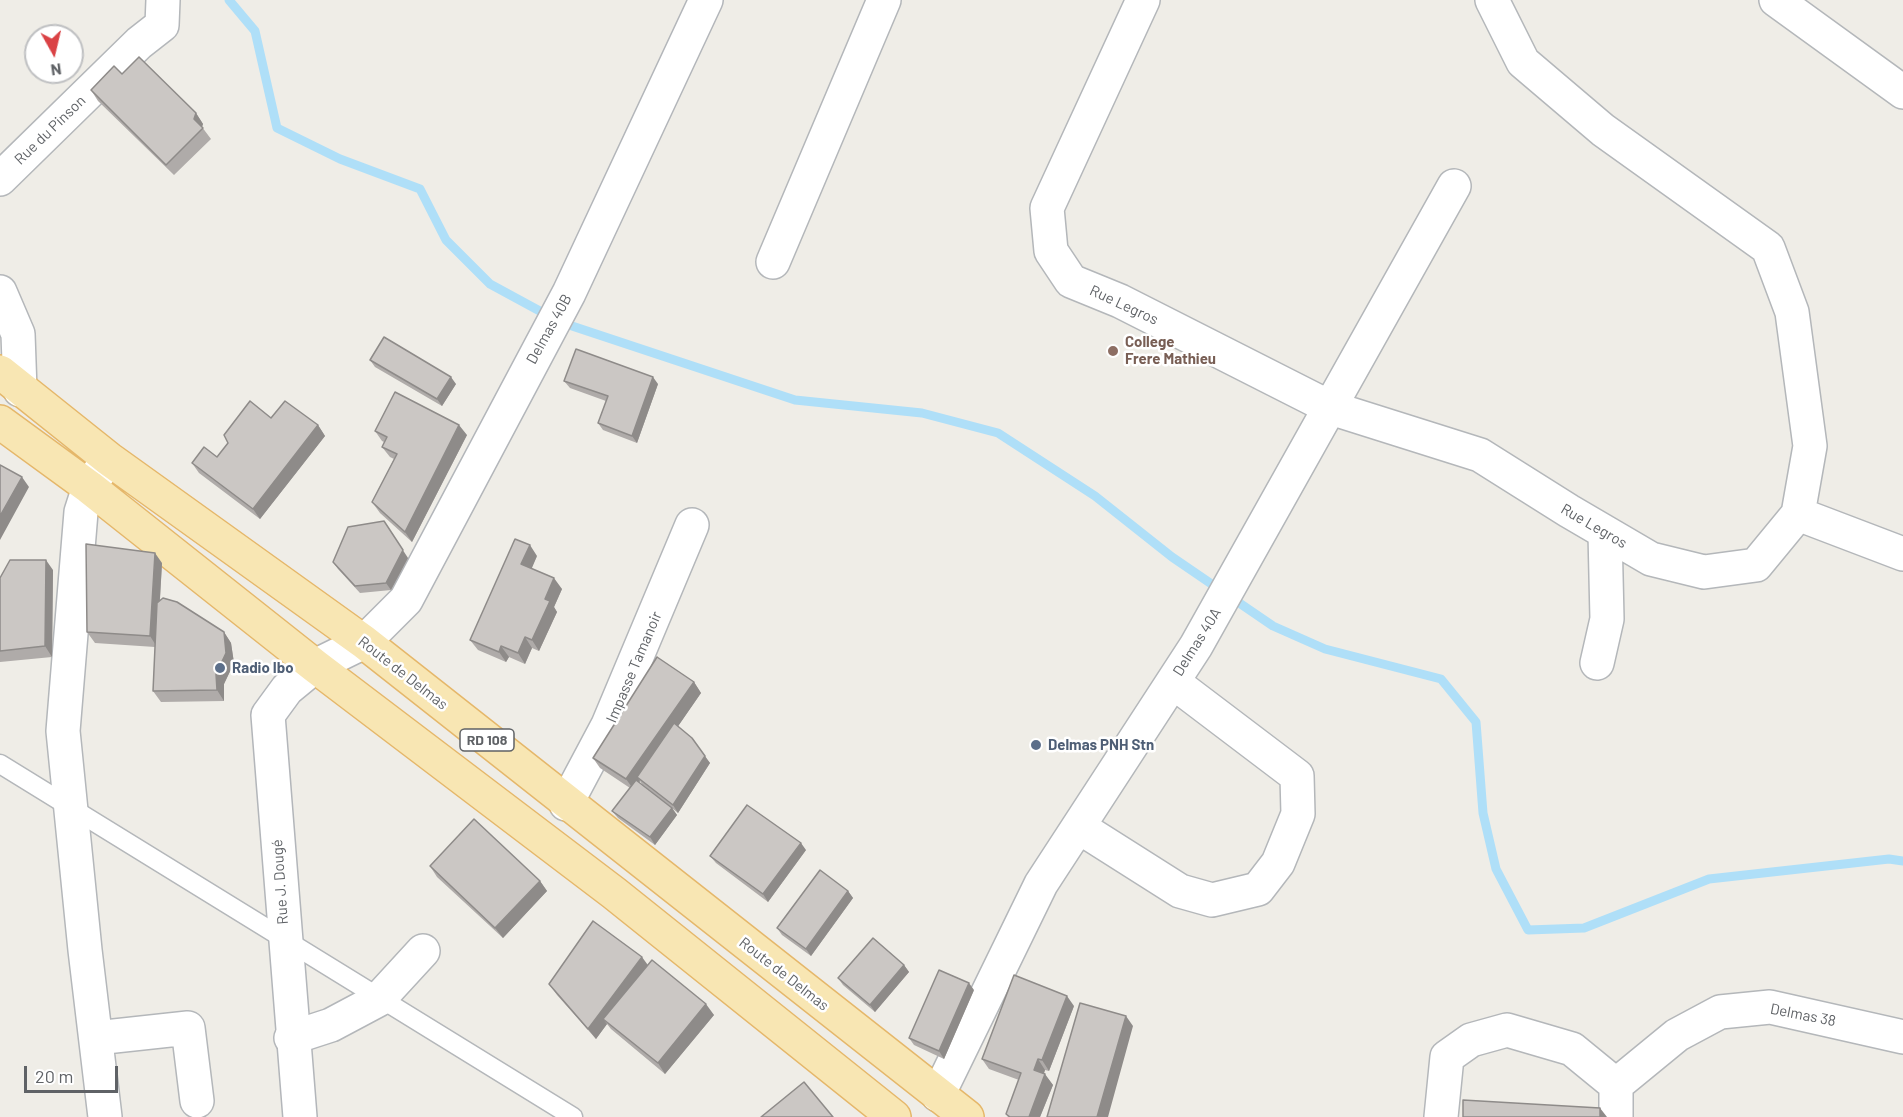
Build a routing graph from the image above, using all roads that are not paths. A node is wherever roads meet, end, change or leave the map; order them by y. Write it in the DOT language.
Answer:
graph roads {
  1 [pos="163,0"];
  2 [pos="706,0"];
  3 [pos="884,0"];
  4 [pos="1143,0"];
  5 [pos="1492,0"];
  6 [pos="1776,0"];
  7 [pos="1903,92"];
  8 [pos="0,179"];
  9 [pos="1454,186"];
  10 [pos="773,262"];
  11 [pos="0,292"];
  12 [pos="10,381"];
  13 [pos="1331,408"];
  14 [pos="0,422"];
  15 [pos="109,459"];
  16 [pos="89,487"];
  17 [pos="1798,514"];
  18 [pos="692,525"];
  19 [pos="1605,532"];
  20 [pos="1903,554"];
  21 [pos="364,642"];
  22 [pos="1597,663"];
  23 [pos="315,666"];
  24 [pos="1173,682"];
  25 [pos="0,764"];
  26 [pos="566,804"];
  27 [pos="1079,826"];
  28 [pos="423,951"];
  29 [pos="1903,1037"];
  30 [pos="96,1038"];
  31 [pos="291,1038"];
  32 [pos="1616,1085"];
  33 [pos="938,1095"];
  34 [pos="197,1101"];
  35 [pos="105,1117"];
  36 [pos="300,1117"];
  37 [pos="573,1117"];
  38 [pos="894,1117"];
  39 [pos="967,1117"];
  40 [pos="1441,1117"];
  41 [pos="1616,1117"];
  1 -- 8 [label="street, Rue du Pinson"];
  2 -- 21 [label="street, Delmas 40B"];
  3 -- 10 [label="street"];
  4 -- 13 [label="street, Rue Legros"];
  5 -- 17 [label="street, Rue Legros"];
  6 -- 7 [label="street"];
  9 -- 13 [label="street, Delmas 40A"];
  11 -- 12 [label="street"];
  12 -- 15 [label="main road, Route de Delmas / RD 108"];
  13 -- 19 [label="street, Rue Legros"];
  13 -- 24 [label="street, Delmas 40A"];
  14 -- 16 [label="main road, RD 108"];
  15 -- 16 [label="street"];
  15 -- 21 [label="main road, Route de Delmas / RD 108"];
  16 -- 23 [label="main road, RD 108"];
  16 -- 30 [label="street"];
  17 -- 19 [label="street, Rue Legros"];
  17 -- 20 [label="street"];
  18 -- 26 [label="street, Impasse Tamanoir"];
  19 -- 22 [label="street"];
  21 -- 23 [label="street, Delmas 40B"];
  21 -- 26 [label="main road, Route de Delmas / RD 108"];
  23 -- 31 [label="street, Rue J. Dougé"];
  23 -- 38 [label="main road, RD 108"];
  24 -- 27 [label="street, Delmas 40A"];
  24 -- 27 [label="street"];
  25 -- 37 [label="lane"];
  26 -- 33 [label="main road, Route de Delmas / RD 108"];
  27 -- 33 [label="street, Delmas 40A"];
  28 -- 31 [label="street"];
  29 -- 32 [label="street, Delmas 38"];
  30 -- 34 [label="street"];
  30 -- 35 [label="street"];
  31 -- 36 [label="street, Rue J. Dougé"];
  32 -- 40 [label="street"];
  32 -- 41 [label="street"];
  33 -- 39 [label="main road, Route de Delmas / RD 108"];
}
